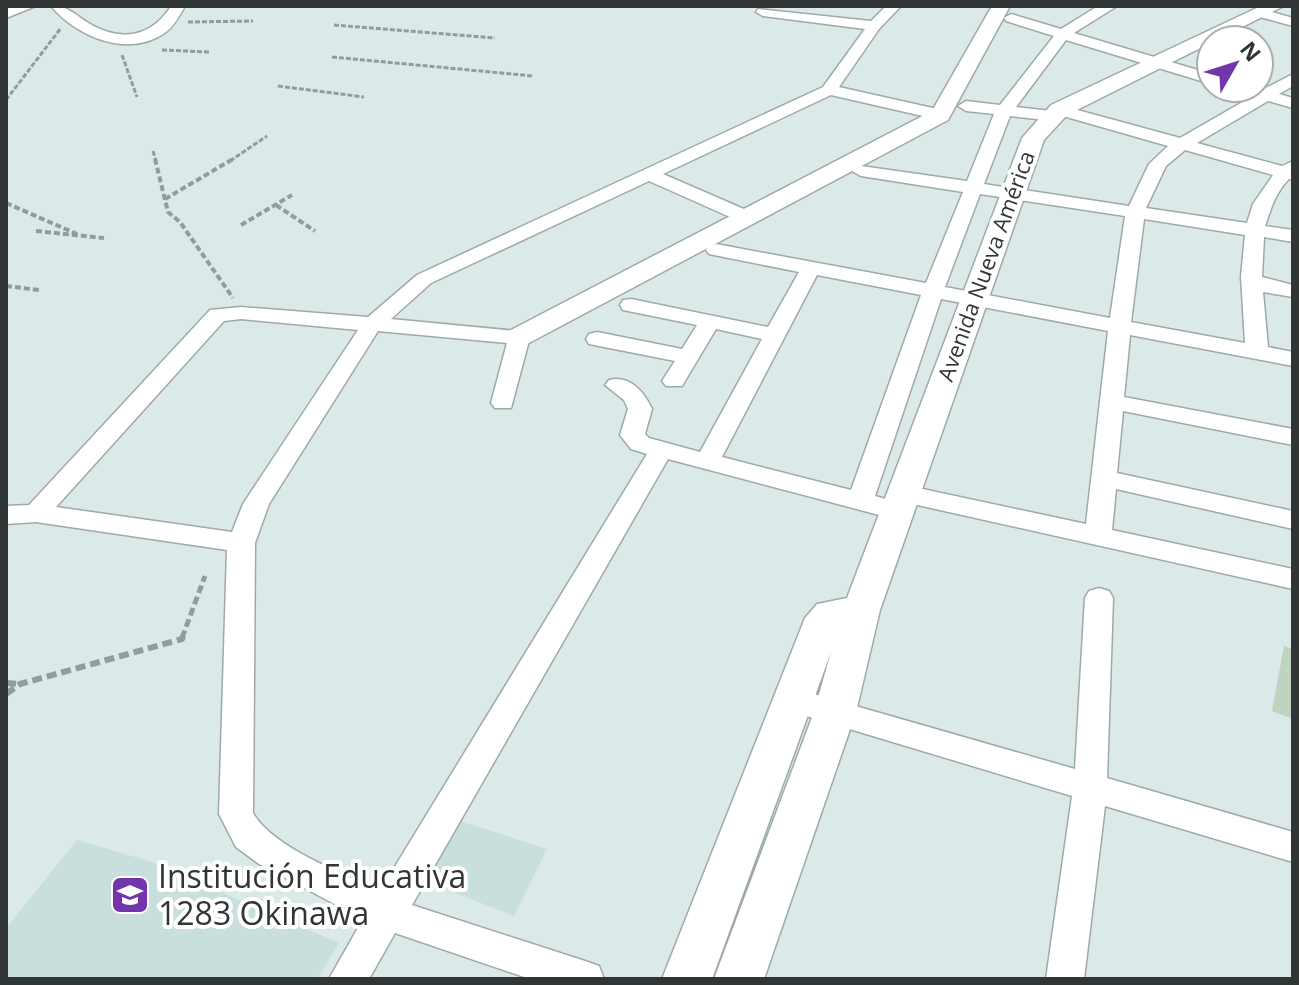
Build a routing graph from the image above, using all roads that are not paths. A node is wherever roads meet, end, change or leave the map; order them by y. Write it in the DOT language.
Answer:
graph roads {
  1 [pos="29,6"];
  2 [pos="58,6"];
  3 [pos="178,6"];
  4 [pos="894,6"];
  5 [pos="1110,6"];
  6 [pos="1268,9"];
  7 [pos="763,12"];
  8 [pos="1006,12"];
  9 [pos="6,14"];
  10 [pos="1293,22"];
  11 [pos="874,26"];
  12 [pos="1063,34"];
  13 [pos="1157,63"];
  14 [pos="1195,74"];
  15 [pos="1293,79"];
  16 [pos="829,90"];
  17 [pos="1275,90"];
  18 [pos="1250,104"];
  19 [pos="966,106"];
  20 [pos="1003,112"];
  21 [pos="940,115"];
  22 [pos="1053,117"];
  23 [pos="993,136"];
  24 [pos="1180,144"];
  25 [pos="861,171"];
  26 [pos="1290,171"];
  27 [pos="650,175"];
  28 [pos="973,186"];
  29 [pos="1014,192"];
  30 [pos="1136,210"];
  31 [pos="746,217"];
  32 [pos="1254,229"];
  33 [pos="1293,236"];
  34 [pos="716,250"];
  35 [pos="811,268"];
  36 [pos="1253,284"];
  37 [pos="1293,291"];
  38 [pos="933,292"];
  39 [pos="975,300"];
  40 [pos="631,305"];
  41 [pos="710,321"];
  42 [pos="371,326"];
  43 [pos="1119,327"];
  44 [pos="775,335"];
  45 [pos="519,337"];
  46 [pos="597,339"];
  47 [pos="1257,352"];
  48 [pos="688,357"];
  49 [pos="1293,359"];
  50 [pos="674,381"];
  51 [pos="617,385"];
  52 [pos="1112,402"];
  53 [pos="503,403"];
  54 [pos="1293,437"];
  55 [pos="656,459"];
  56 [pos="707,462"];
  57 [pos="1102,478"];
  58 [pos="860,501"];
  59 [pos="901,503"];
  60 [pos="36,513"];
  61 [pos="6,515"];
  62 [pos="1293,520"];
  63 [pos="1098,534"];
  64 [pos="241,543"];
  65 [pos="1293,579"];
  66 [pos="1099,598"];
  67 [pos="861,610"];
  68 [pos="793,700"];
  69 [pos="835,712"];
  70 [pos="1090,790"];
  71 [pos="1293,847"];
  72 [pos="388,914"];
  73 [pos="348,979"];
  74 [pos="585,979"];
  75 [pos="687,979"];
  76 [pos="739,979"];
  77 [pos="1065,979"];
  1 -- 9 [label="street"];
  2 -- 3 [label="street"];
  4 -- 11 [label="street"];
  5 -- 12 [label="street"];
  6 -- 10 [label="street"];
  6 -- 13 [label="street"];
  7 -- 11 [label="street"];
  8 -- 12 [label="street"];
  8 -- 21 [label="street"];
  11 -- 16 [label="street"];
  12 -- 13 [label="street"];
  12 -- 20 [label="street"];
  13 -- 14 [label="street"];
  13 -- 22 [label="street"];
  15 -- 17 [label="street"];
  16 -- 21 [label="street"];
  16 -- 27 [label="street"];
  18 -- 24 [label="street"];
  19 -- 20 [label="street"];
  20 -- 22 [label="street"];
  20 -- 23 [label="street"];
  21 -- 31 [label="street"];
  22 -- 23 [label="street"];
  22 -- 24 [label="street"];
  22 -- 29 [label="street, Avenida Nueva América"];
  23 -- 28 [label="street"];
  24 -- 26 [label="street"];
  24 -- 30 [label="street"];
  25 -- 28 [label="street"];
  26 -- 32 [label="street"];
  27 -- 31 [label="street"];
  27 -- 42 [label="street"];
  28 -- 29 [label="street"];
  28 -- 38 [label="street"];
  29 -- 30 [label="street"];
  29 -- 39 [label="street, Avenida Nueva América"];
  30 -- 32 [label="street"];
  30 -- 43 [label="street"];
  31 -- 45 [label="street"];
  32 -- 33 [label="street"];
  32 -- 36 [label="street"];
  34 -- 35 [label="street"];
  35 -- 38 [label="street"];
  35 -- 44 [label="street"];
  36 -- 37 [label="street"];
  36 -- 47 [label="street"];
  38 -- 39 [label="street"];
  38 -- 58 [label="street"];
  39 -- 43 [label="street"];
  39 -- 59 [label="street, Avenida Nueva América"];
  40 -- 41 [label="street"];
  41 -- 44 [label="street"];
  41 -- 48 [label="street"];
  42 -- 45 [label="street"];
  42 -- 60 [label="street"];
  42 -- 64 [label="street"];
  43 -- 47 [label="street"];
  43 -- 52 [label="street"];
  44 -- 56 [label="street"];
  45 -- 53 [label="street"];
  46 -- 48 [label="street"];
  47 -- 49 [label="street"];
  48 -- 50 [label="street"];
  51 -- 56 [label="street"];
  52 -- 54 [label="street"];
  52 -- 57 [label="street"];
  55 -- 72 [label="street"];
  56 -- 58 [label="street"];
  57 -- 62 [label="street"];
  57 -- 63 [label="street"];
  58 -- 59 [label="street"];
  59 -- 63 [label="street"];
  59 -- 67 [label="street, Avenida Nueva América"];
  60 -- 61 [label="street"];
  60 -- 64 [label="street"];
  63 -- 65 [label="street"];
  64 -- 72 [label="street"];
  66 -- 70 [label="street"];
  67 -- 68 [label="street"];
  67 -- 69 [label="street, Avenida Nueva América"];
  68 -- 69 [label="street"];
  68 -- 75 [label="street"];
  69 -- 70 [label="street"];
  69 -- 76 [label="street, Avenida Nueva América"];
  70 -- 71 [label="street"];
  70 -- 77 [label="street"];
  72 -- 73 [label="street"];
  72 -- 74 [label="street"];
}
